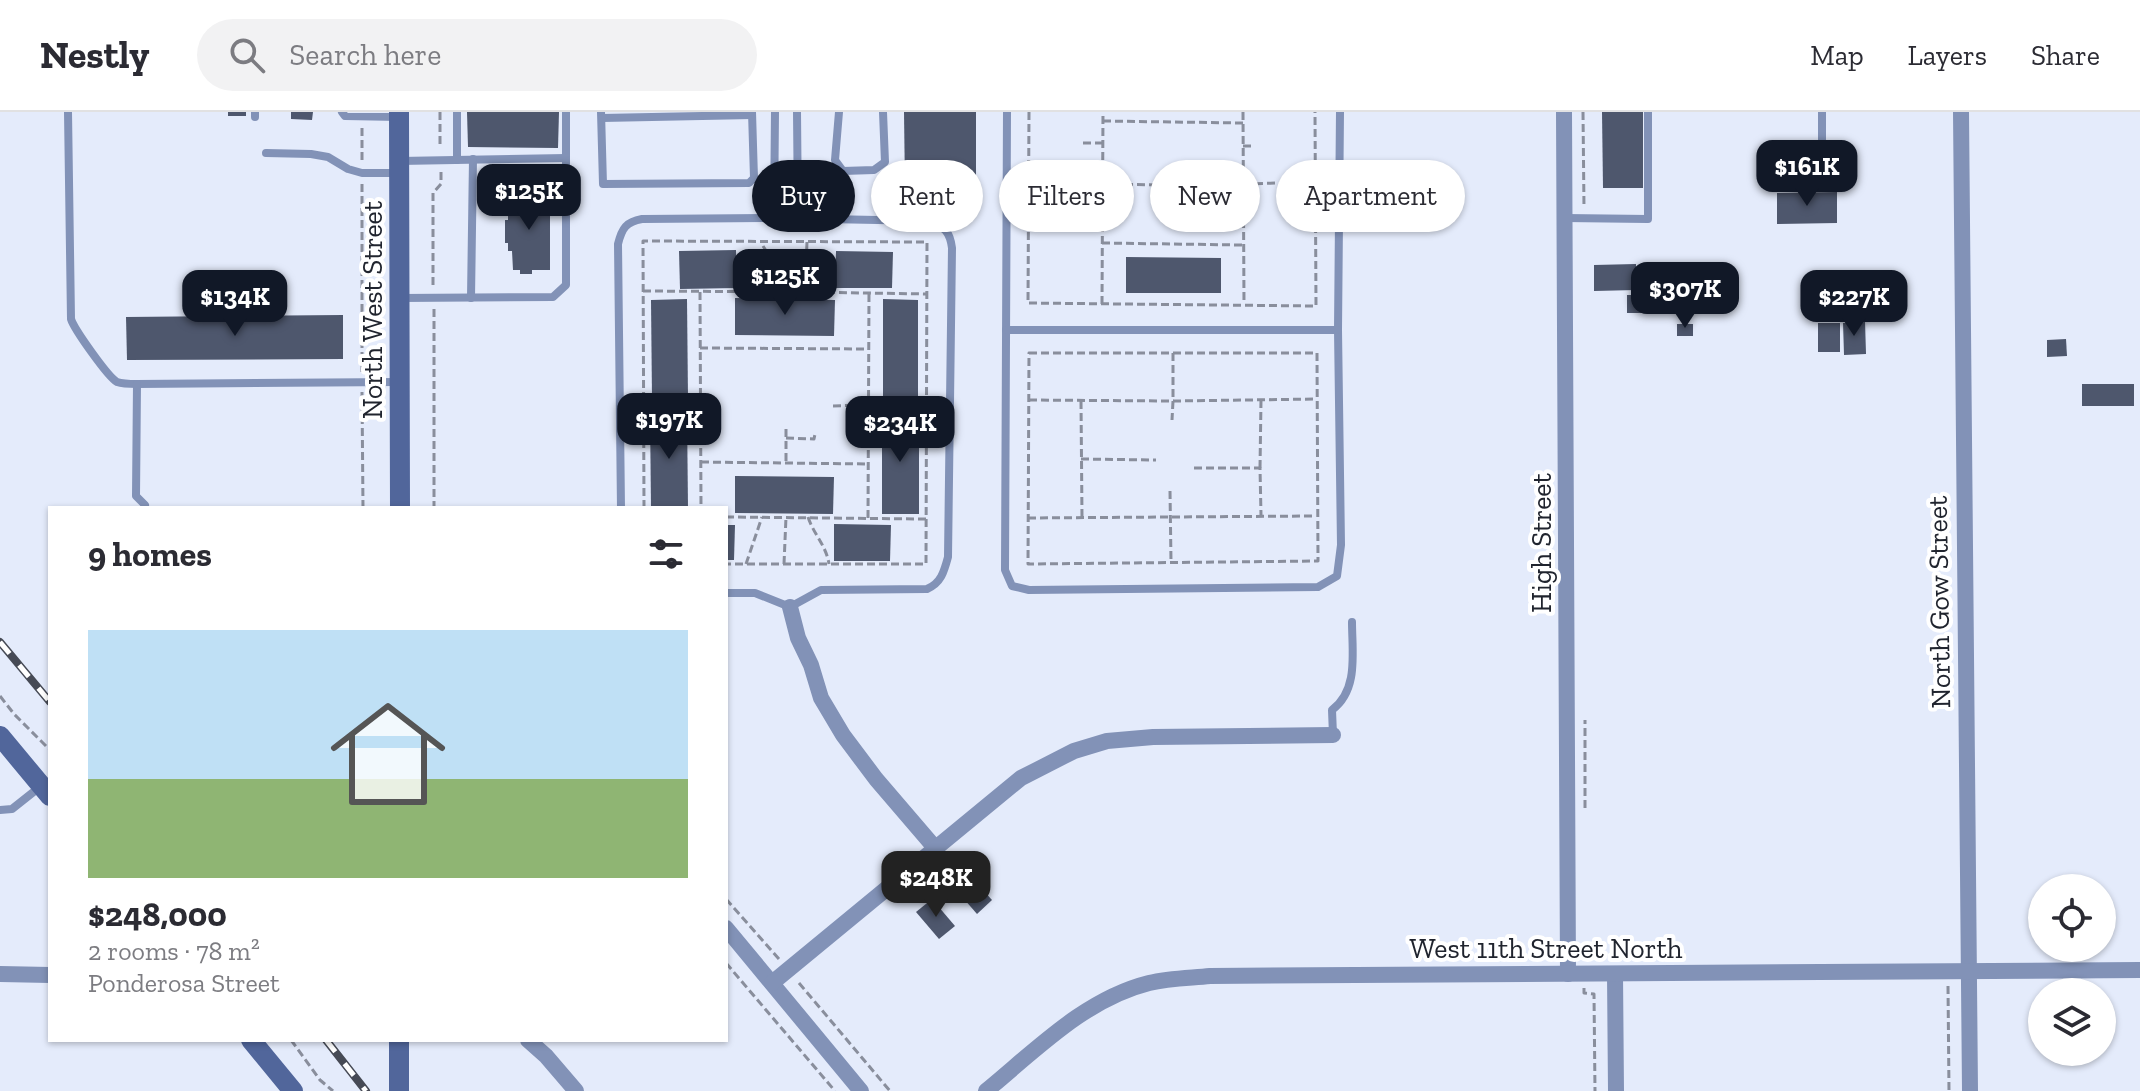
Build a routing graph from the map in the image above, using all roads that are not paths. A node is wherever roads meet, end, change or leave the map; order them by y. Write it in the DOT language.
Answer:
graph roads {
  1 [pos="68,112"];
  2 [pos="342,112"];
  3 [pos="457,112"];
  4 [pos="566,112"];
  5 [pos="775,112"];
  6 [pos="797,112"];
  7 [pos="839,112"];
  8 [pos="883,112"];
  9 [pos="1007,112"];
  10 [pos="1340,112"];
  11 [pos="1564,112"];
  12 [pos="1648,112"];
  13 [pos="1822,112"];
  14 [pos="1961,112"];
  15 [pos="752,113"];
  16 [pos="399,115"];
  17 [pos="602,115"];
  18 [pos="489,147"];
  19 [pos="515,147"];
  20 [pos="539,148"];
  21 [pos="266,153"];
  22 [pos="539,158"];
  23 [pos="566,158"];
  24 [pos="473,159"];
  25 [pos="489,159"];
  26 [pos="515,159"];
  27 [pos="457,160"];
  28 [pos="775,160"];
  29 [pos="797,160"];
  30 [pos="399,167"];
  31 [pos="1822,181"];
  32 [pos="752,218"];
  33 [pos="1565,218"];
  34 [pos="855,219"];
  35 [pos="400,298"];
  36 [pos="471,298"];
  37 [pos="1006,330"];
  38 [pos="1338,330"];
  39 [pos="400,382"];
  40 [pos="137,384"];
  41 [pos="145,505"];
  42 [pos="400,506"];
  43 [pos="621,506"];
  44 [pos="728,593"];
  45 [pos="790,607"];
  46 [pos="1352,622"];
  47 [pos="1333,735"];
  48 [pos="0,736"];
  49 [pos="46,791"];
  50 [pos="0,810"];
  51 [pos="936,849"];
  52 [pos="728,930"];
  53 [pos="2140,970"];
  54 [pos="1969,972"];
  55 [pos="0,974"];
  56 [pos="1576,974"];
  57 [pos="1615,974"];
  58 [pos="48,975"];
  59 [pos="772,983"];
  60 [pos="253,1042"];
  61 [pos="399,1042"];
  62 [pos="530,1042"];
  63 [pos="293,1091"];
  64 [pos="399,1091"];
  65 [pos="576,1091"];
  66 [pos="861,1091"];
  67 [pos="986,1091"];
  68 [pos="1616,1091"];
  69 [pos="1970,1091"];
  1 -- 40 [label="lane"];
  2 -- 16 [label="lane"];
  3 -- 27 [label="lane"];
  4 -- 23 [label="lane"];
  5 -- 28 [label="lane"];
  6 -- 29 [label="lane"];
  7 -- 8 [label="lane"];
  9 -- 37 [label="lane"];
  10 -- 38 [label="lane"];
  11 -- 33 [label="street, High Street"];
  12 -- 33 [label="lane"];
  13 -- 31 [label="lane"];
  14 -- 54 [label="street, North Gow Street"];
  15 -- 17 [label="lane"];
  15 -- 17 [label="lane"];
  16 -- 30 [label="main road, North West Street"];
  18 -- 25 [label="lane"];
  19 -- 26 [label="lane"];
  20 -- 22 [label="lane"];
  21 -- 30 [label="lane"];
  22 -- 23 [label="lane"];
  22 -- 26 [label="lane"];
  23 -- 36 [label="lane"];
  24 -- 25 [label="lane"];
  24 -- 27 [label="lane"];
  24 -- 36 [label="lane"];
  25 -- 26 [label="lane"];
  27 -- 30 [label="lane"];
  30 -- 35 [label="main road, North West Street"];
  32 -- 43 [label="lane"];
  33 -- 56 [label="street, High Street"];
  34 -- 45 [label="lane"];
  35 -- 36 [label="lane"];
  35 -- 39 [label="main road, North West Street"];
  37 -- 38 [label="lane"];
  37 -- 38 [label="lane"];
  39 -- 40 [label="lane"];
  39 -- 42 [label="main road, North West Street"];
  40 -- 41 [label="lane"];
  44 -- 45 [label="lane"];
  45 -- 51 [label="street"];
  46 -- 47 [label="lane"];
  47 -- 51 [label="street"];
  48 -- 49 [label="main road"];
  49 -- 50 [label="lane"];
  51 -- 59 [label="street"];
  52 -- 59 [label="street"];
  53 -- 54 [label="street, West 11th Street North"];
  54 -- 57 [label="street, West 11th Street North"];
  54 -- 69 [label="street, North Gow Street"];
  55 -- 58 [label="street"];
  56 -- 57 [label="street, West 11th Street North"];
  56 -- 67 [label="street, West 11th Street North"];
  57 -- 68 [label="street"];
  59 -- 66 [label="street"];
  60 -- 63 [label="main road"];
  61 -- 64 [label="main road"];
  62 -- 65 [label="street"];
}
